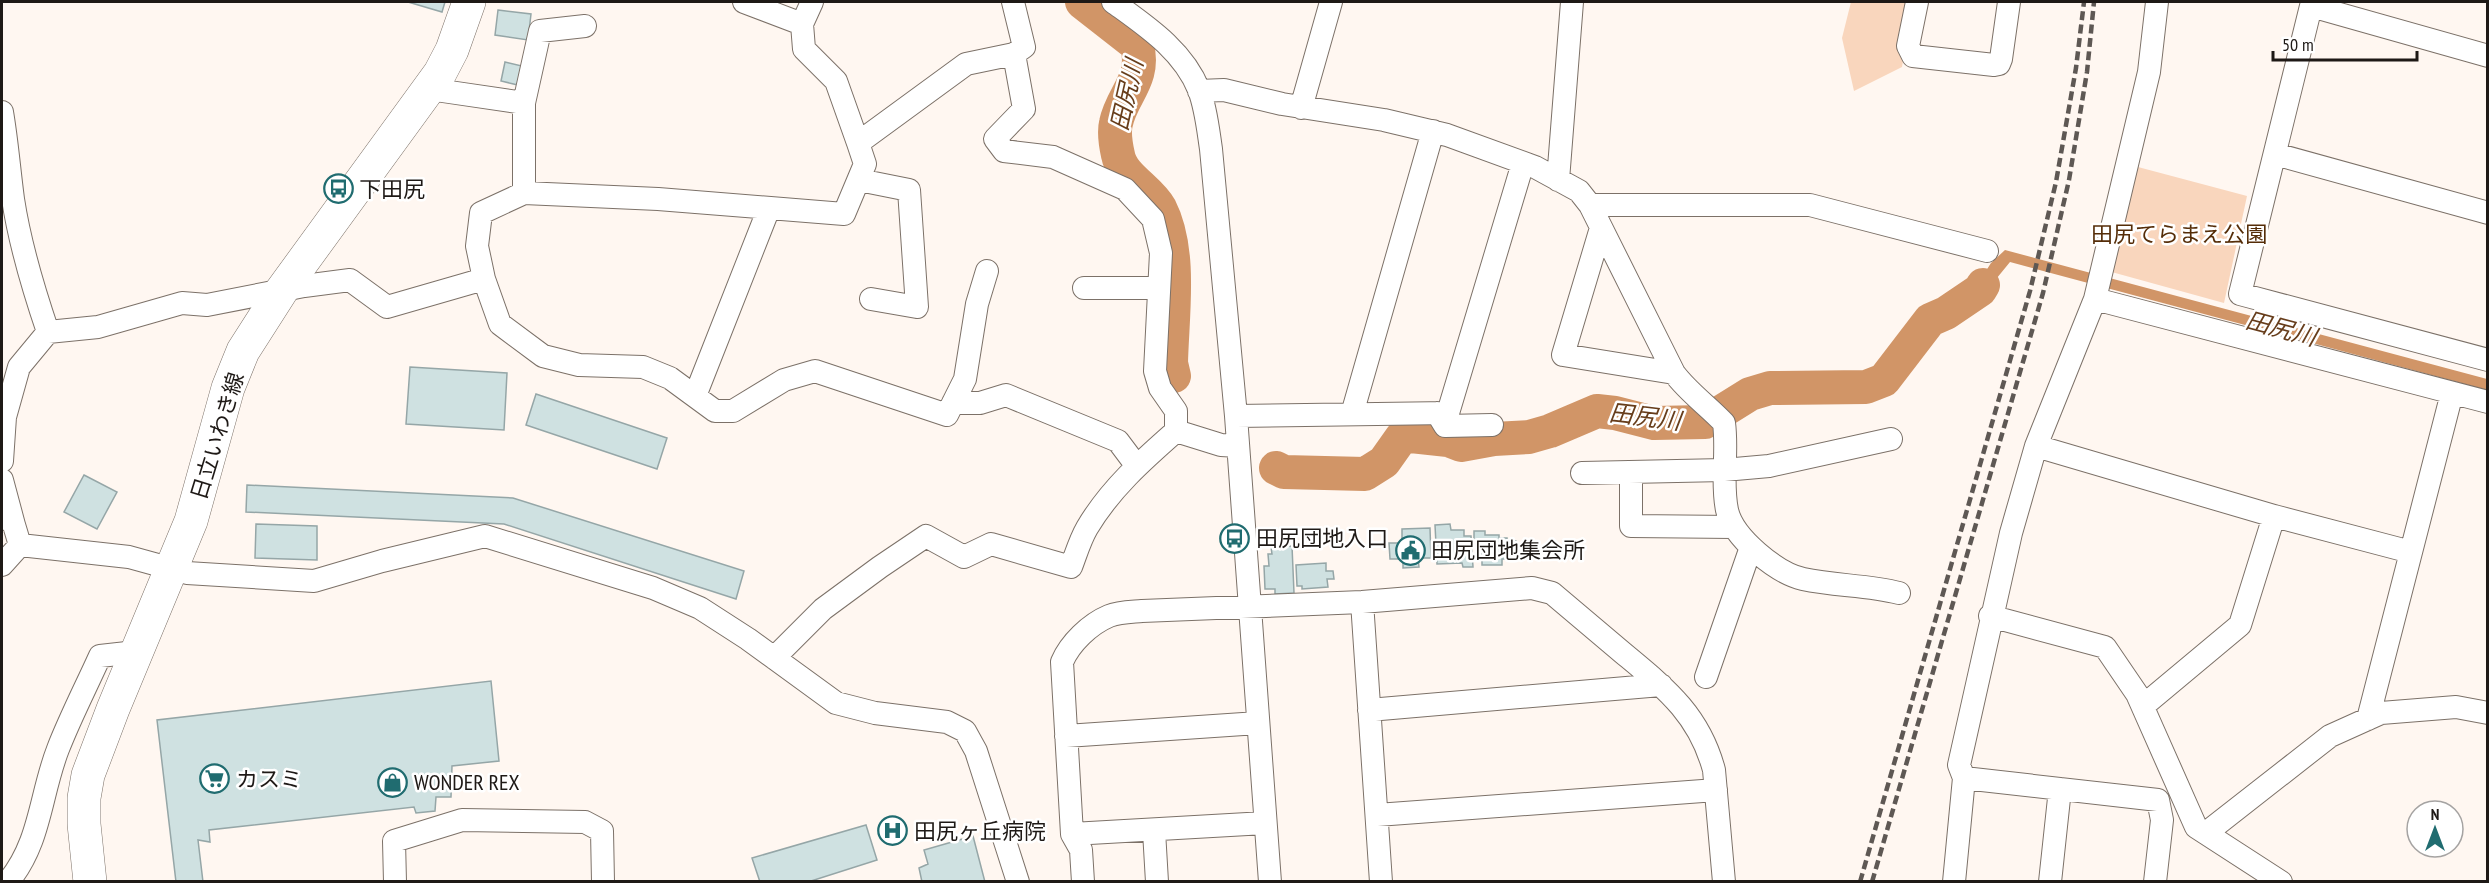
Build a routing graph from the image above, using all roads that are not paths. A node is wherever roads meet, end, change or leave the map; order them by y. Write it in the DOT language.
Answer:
graph roads {
  1 [pos="469,2"];
  2 [pos="744,2"];
  3 [pos="812,2"];
  4 [pos="1013,2"];
  5 [pos="1113,2"];
  6 [pos="1331,2"];
  7 [pos="1572,2"];
  8 [pos="1917,2"];
  9 [pos="2009,2"];
  10 [pos="2157,2"];
  11 [pos="2312,4"];
  12 [pos="802,24"];
  13 [pos="585,26"];
  14 [pos="1014,54"];
  15 [pos="2487,56"];
  16 [pos="429,89"];
  17 [pos="1199,91"];
  18 [pos="524,103"];
  19 [pos="1301,108"];
  20 [pos="2,112"];
  21 [pos="1433,131"];
  22 [pos="858,143"];
  23 [pos="2275,154"];
  24 [pos="1523,163"];
  25 [pos="859,180"];
  26 [pos="1558,180"];
  27 [pos="524,193"];
  28 [pos="1590,205"];
  29 [pos="769,208"];
  30 [pos="2487,213"];
  31 [pos="1601,228"];
  32 [pos="1987,251"];
  33 [pos="987,271"];
  34 [pos="484,279"];
  35 [pos="1084,288"];
  36 [pos="1159,288"];
  37 [pos="2097,288"];
  38 [pos="282,290"];
  39 [pos="871,299"];
  40 [pos="48,332"];
  41 [pos="2487,360"];
  42 [pos="1674,373"];
  43 [pos="2451,393"];
  44 [pos="695,396"];
  45 [pos="2487,402"];
  46 [pos="953,403"];
  47 [pos="1437,412"];
  48 [pos="1352,414"];
  49 [pos="1236,416"];
  50 [pos="1492,425"];
  51 [pos="1176,431"];
  52 [pos="1892,439"];
  53 [pos="1238,446"];
  54 [pos="2036,447"];
  55 [pos="2,461"];
  56 [pos="1136,465"];
  57 [pos="1724,470"];
  58 [pos="1631,472"];
  59 [pos="1582,473"];
  60 [pos="2,480"];
  61 [pos="2274,516"];
  62 [pos="9,525"];
  63 [pos="1734,527"];
  64 [pos="1752,547"];
  65 [pos="2411,552"];
  66 [pos="2,565"];
  67 [pos="172,569"];
  68 [pos="1899,593"];
  69 [pos="1362,602"];
  70 [pos="1251,607"];
  71 [pos="1990,616"];
  72 [pos="136,652"];
  73 [pos="774,658"];
  74 [pos="1706,677"];
  75 [pos="1661,685"];
  76 [pos="2143,706"];
  77 [pos="1370,710"];
  78 [pos="2487,713"];
  79 [pos="2368,719"];
  80 [pos="1258,723"];
  81 [pos="1066,736"];
  82 [pos="1964,778"];
  83 [pos="2060,789"];
  84 [pos="1716,790"];
  85 [pos="1377,815"];
  86 [pos="1265,823"];
  87 [pos="1154,831"];
  88 [pos="2206,833"];
  89 [pos="1072,834"];
  90 [pos="8,882"];
  91 [pos="90,882"];
  92 [pos="395,882"];
  93 [pos="603,882"];
  94 [pos="1018,882"];
  95 [pos="1083,882"];
  96 [pos="1157,882"];
  97 [pos="1270,882"];
  98 [pos="1381,882"];
  99 [pos="1724,882"];
  100 [pos="1954,882"];
  101 [pos="2050,882"];
  102 [pos="2155,882"];
  103 [pos="2281,882"];
  1 -- 16 [label="main road, 日立いわき線"];
  2 -- 12 [label="street"];
  3 -- 12 [label="street"];
  4 -- 14 [label="street"];
  5 -- 17 [label="street"];
  6 -- 19 [label="street"];
  7 -- 26 [label="street"];
  8 -- 9 [label="street"];
  10 -- 37 [label="street"];
  11 -- 15 [label="street"];
  11 -- 23 [label="street"];
  12 -- 22 [label="street"];
  13 -- 18 [label="street"];
  14 -- 22 [label="street"];
  14 -- 36 [label="street"];
  16 -- 18 [label="street"];
  16 -- 38 [label="main road, 日立いわき線"];
  17 -- 19 [label="street"];
  17 -- 49 [label="street"];
  18 -- 27 [label="street"];
  19 -- 21 [label="street"];
  20 -- 40 [label="street"];
  21 -- 24 [label="street"];
  21 -- 48 [label="street"];
  22 -- 25 [label="street"];
  23 -- 30 [label="street"];
  23 -- 41 [label="street"];
  24 -- 26 [label="street"];
  24 -- 47 [label="street"];
  25 -- 29 [label="street"];
  25 -- 39 [label="street"];
  26 -- 28 [label="street"];
  27 -- 29 [label="street"];
  27 -- 34 [label="street"];
  28 -- 31 [label="street"];
  28 -- 32 [label="street"];
  29 -- 44 [label="street"];
  31 -- 42 [label="street"];
  31 -- 42 [label="street"];
  33 -- 46 [label="street"];
  34 -- 38 [label="street"];
  34 -- 44 [label="street"];
  35 -- 36 [label="street"];
  36 -- 51 [label="street"];
  37 -- 43 [label="street"];
  37 -- 54 [label="street"];
  38 -- 40 [label="street"];
  38 -- 67 [label="main road, 日立いわき線"];
  40 -- 55 [label="street"];
  42 -- 57 [label="street"];
  43 -- 45 [label="street"];
  43 -- 65 [label="street"];
  44 -- 46 [label="street"];
  46 -- 56 [label="street"];
  47 -- 48 [label="street"];
  47 -- 50 [label="street"];
  48 -- 49 [label="street"];
  49 -- 53 [label="street"];
  51 -- 53 [label="street"];
  51 -- 56 [label="street"];
  52 -- 57 [label="street"];
  53 -- 70 [label="street"];
  54 -- 61 [label="street"];
  54 -- 71 [label="street"];
  56 -- 73 [label="street"];
  57 -- 58 [label="street"];
  57 -- 63 [label="street"];
  58 -- 59 [label="street"];
  58 -- 63 [label="street"];
  60 -- 62 [label="street"];
  61 -- 65 [label="street"];
  61 -- 76 [label="street"];
  62 -- 66 [label="street"];
  62 -- 67 [label="street"];
  63 -- 64 [label="street"];
  64 -- 68 [label="street"];
  64 -- 74 [label="street"];
  65 -- 79 [label="street"];
  67 -- 72 [label="main road, 日立いわき線"];
  67 -- 73 [label="street"];
  69 -- 70 [label="street"];
  69 -- 75 [label="street"];
  69 -- 77 [label="street"];
  70 -- 80 [label="street"];
  70 -- 81 [label="street"];
  71 -- 76 [label="street"];
  71 -- 82 [label="street"];
  72 -- 90 [label="street"];
  72 -- 91 [label="main road, 日立いわき線"];
  73 -- 94 [label="street"];
  75 -- 77 [label="street"];
  75 -- 84 [label="street"];
  76 -- 88 [label="street"];
  77 -- 85 [label="street"];
  78 -- 79 [label="street"];
  79 -- 88 [label="street"];
  80 -- 81 [label="street"];
  80 -- 86 [label="street"];
  81 -- 89 [label="street"];
  82 -- 83 [label="street"];
  82 -- 100 [label="street"];
  83 -- 101 [label="street"];
  83 -- 102 [label="street"];
  84 -- 85 [label="street"];
  84 -- 99 [label="street"];
  85 -- 98 [label="street"];
  86 -- 87 [label="street"];
  86 -- 97 [label="street"];
  87 -- 89 [label="street"];
  87 -- 96 [label="street"];
  88 -- 103 [label="street"];
  89 -- 95 [label="street"];
  92 -- 93 [label="street"];
}
